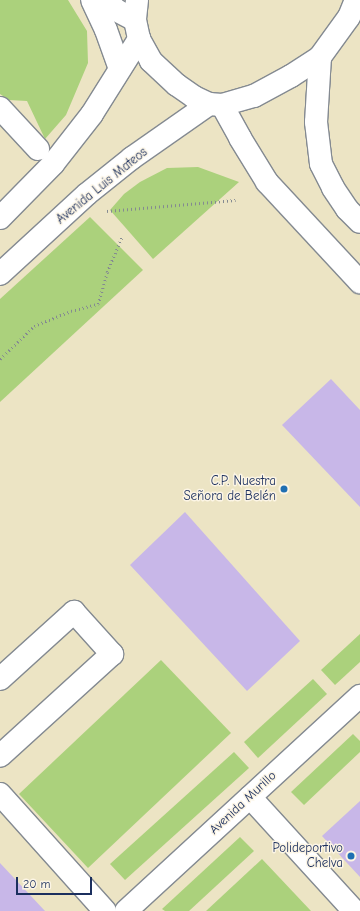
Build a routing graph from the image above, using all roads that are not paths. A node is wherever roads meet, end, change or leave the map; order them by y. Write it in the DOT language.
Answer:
graph roads {
  1 [pos="92,0"];
  2 [pos="106,0"];
  3 [pos="356,0"];
  4 [pos="137,20"];
  5 [pos="360,30"];
  6 [pos="334,39"];
  7 [pos="320,57"];
  8 [pos="120,69"];
  9 [pos="215,104"];
  10 [pos="0,108"];
  11 [pos="38,149"];
  12 [pos="0,218"];
  13 [pos="360,222"];
  14 [pos="0,274"];
  15 [pos="360,282"];
  16 [pos="0,679"];
  17 [pos="360,696"];
  18 [pos="0,756"];
  19 [pos="0,794"];
  20 [pos="250,797"];
  21 [pos="105,911"];
  22 [pos="126,911"];
  23 [pos="354,911"];
  1 -- 8 [label="main road"];
  2 -- 4 [label="main road"];
  3 -- 6 [label="main road"];
  4 -- 8 [label="main road"];
  4 -- 9 [label="main road"];
  5 -- 6 [label="main road"];
  6 -- 7 [label="main road"];
  7 -- 9 [label="main road, Avenida Luis Mateos"];
  7 -- 13 [label="main road"];
  8 -- 12 [label="main road"];
  9 -- 14 [label="main road, Avenida Luis Mateos"];
  9 -- 15 [label="main road"];
  10 -- 11 [label="main road"];
  16 -- 18 [label="main road"];
  17 -- 20 [label="main road, Avenida Murillo"];
  19 -- 21 [label="main road"];
  20 -- 22 [label="main road, Avenida Murillo"];
  20 -- 23 [label="main road"];
}
